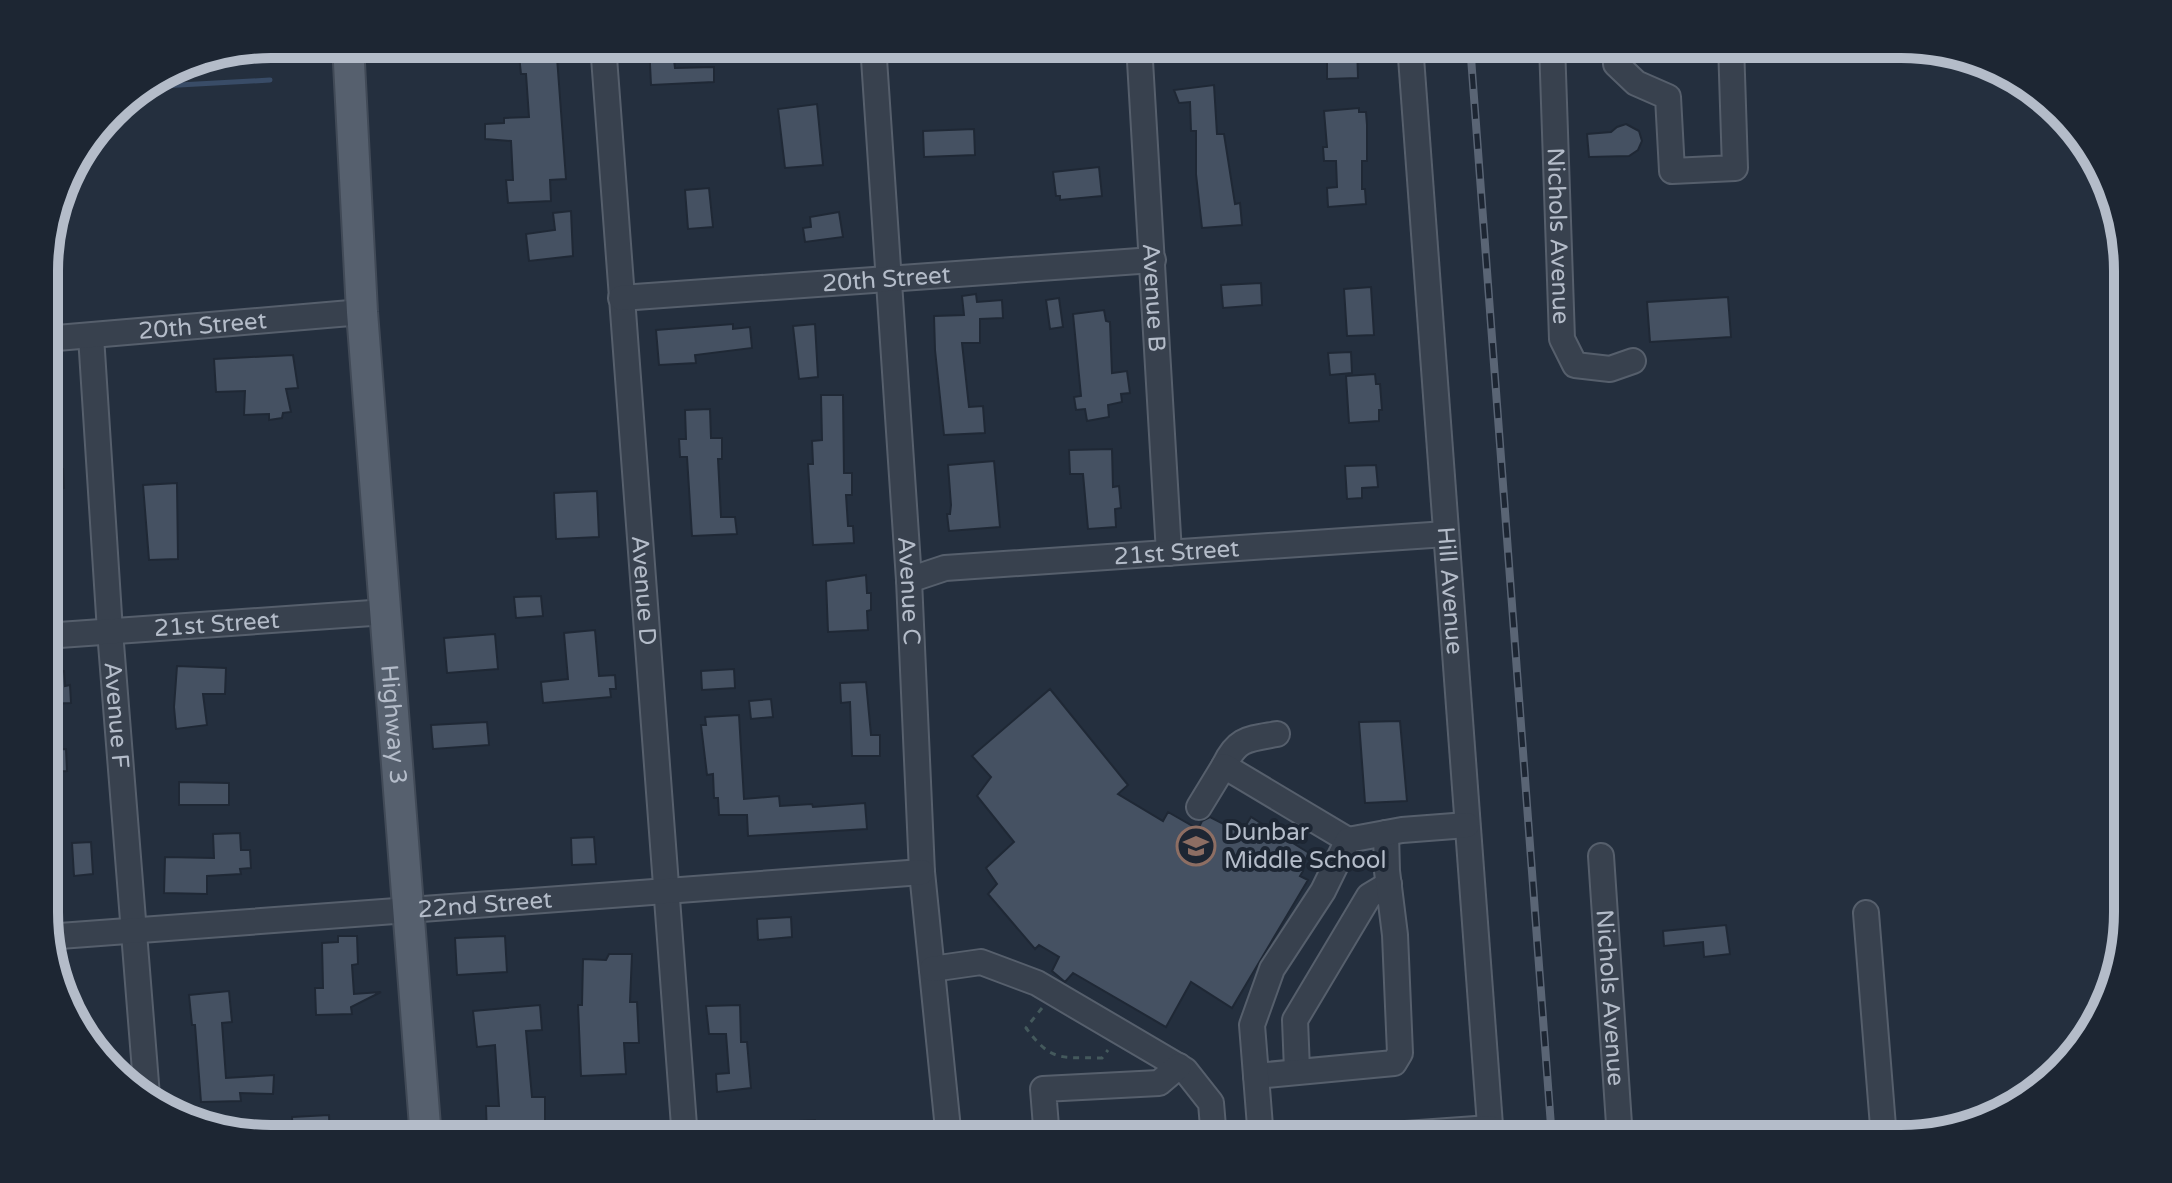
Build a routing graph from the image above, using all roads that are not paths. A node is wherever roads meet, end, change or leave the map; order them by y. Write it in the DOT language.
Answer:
graph roads {
  1 [pos="349,58"];
  2 [pos="604,58"];
  3 [pos="874,58"];
  4 [pos="1140,58"];
  5 [pos="1411,58"];
  6 [pos="1552,58"];
  7 [pos="1616,58"];
  8 [pos="1731,58"];
  9 [pos="1153,260"];
  10 [pos="889,279"];
  11 [pos="621,298"];
  12 [pos="362,312"];
  13 [pos="91,336"];
  14 [pos="58,338"];
  15 [pos="1633,361"];
  16 [pos="1446,534"];
  17 [pos="1169,553"];
  18 [pos="909,580"];
  19 [pos="386,612"];
  20 [pos="110,631"];
  21 [pos="58,635"];
  22 [pos="1277,734"];
  23 [pos="1224,766"];
  24 [pos="1199,807"];
  25 [pos="1467,825"];
  26 [pos="1386,833"];
  27 [pos="1348,840"];
  28 [pos="1601,856"];
  29 [pos="922,872"];
  30 [pos="1389,884"];
  31 [pos="667,891"];
  32 [pos="409,910"];
  33 [pos="1866,913"];
  34 [pos="134,930"];
  35 [pos="60,936"];
  36 [pos="932,969"];
  37 [pos="1179,1066"];
  38 [pos="1297,1070"];
  39 [pos="1256,1076"];
  40 [pos="146,1084"];
  41 [pos="425,1125"];
  42 [pos="684,1125"];
  43 [pos="948,1125"];
  44 [pos="1046,1125"];
  45 [pos="1213,1125"];
  46 [pos="1260,1125"];
  47 [pos="1490,1125"];
  48 [pos="1619,1125"];
  49 [pos="1883,1125"];
  1 -- 12 [label="main road, Highway 3"];
  2 -- 11 [label="street, Avenue D"];
  3 -- 10 [label="street, Avenue C"];
  4 -- 9 [label="street, Avenue B"];
  5 -- 16 [label="street, Hill Avenue"];
  6 -- 15 [label="street, Nichols Avenue"];
  7 -- 8 [label="street"];
  9 -- 10 [label="street, 20th Street"];
  9 -- 17 [label="street, Avenue B"];
  10 -- 11 [label="street, 20th Street"];
  10 -- 18 [label="street, Avenue C"];
  11 -- 31 [label="street, Avenue D"];
  12 -- 13 [label="street, 20th Street"];
  12 -- 19 [label="main road, Highway 3"];
  13 -- 14 [label="street, 20th Street"];
  13 -- 20 [label="street, Avenue F"];
  16 -- 17 [label="street, 21st Street"];
  16 -- 25 [label="street, Hill Avenue"];
  17 -- 18 [label="street, 21st Street"];
  18 -- 29 [label="street, Avenue C"];
  19 -- 20 [label="street, 21st Street"];
  19 -- 32 [label="main road, Highway 3"];
  20 -- 21 [label="street, 21st Street"];
  20 -- 34 [label="street, Avenue F"];
  22 -- 23 [label="street"];
  23 -- 24 [label="street"];
  23 -- 27 [label="street"];
  25 -- 26 [label="street"];
  25 -- 47 [label="street, Hill Avenue"];
  26 -- 27 [label="street"];
  26 -- 30 [label="street"];
  27 -- 39 [label="street"];
  28 -- 48 [label="street, Nichols Avenue"];
  29 -- 31 [label="street, 22nd Street"];
  29 -- 36 [label="street, Avenue C"];
  30 -- 38 [label="street"];
  30 -- 38 [label="street"];
  31 -- 32 [label="street, 22nd Street"];
  31 -- 42 [label="street, Avenue D"];
  32 -- 34 [label="street, 22nd Street"];
  32 -- 41 [label="main road, Highway 3"];
  33 -- 49 [label="street"];
  34 -- 35 [label="street, 22nd Street"];
  34 -- 40 [label="street, Avenue F"];
  36 -- 37 [label="street"];
  36 -- 43 [label="street, Avenue C"];
  37 -- 44 [label="street"];
  37 -- 45 [label="street"];
  38 -- 39 [label="street"];
  39 -- 46 [label="street"];
}
